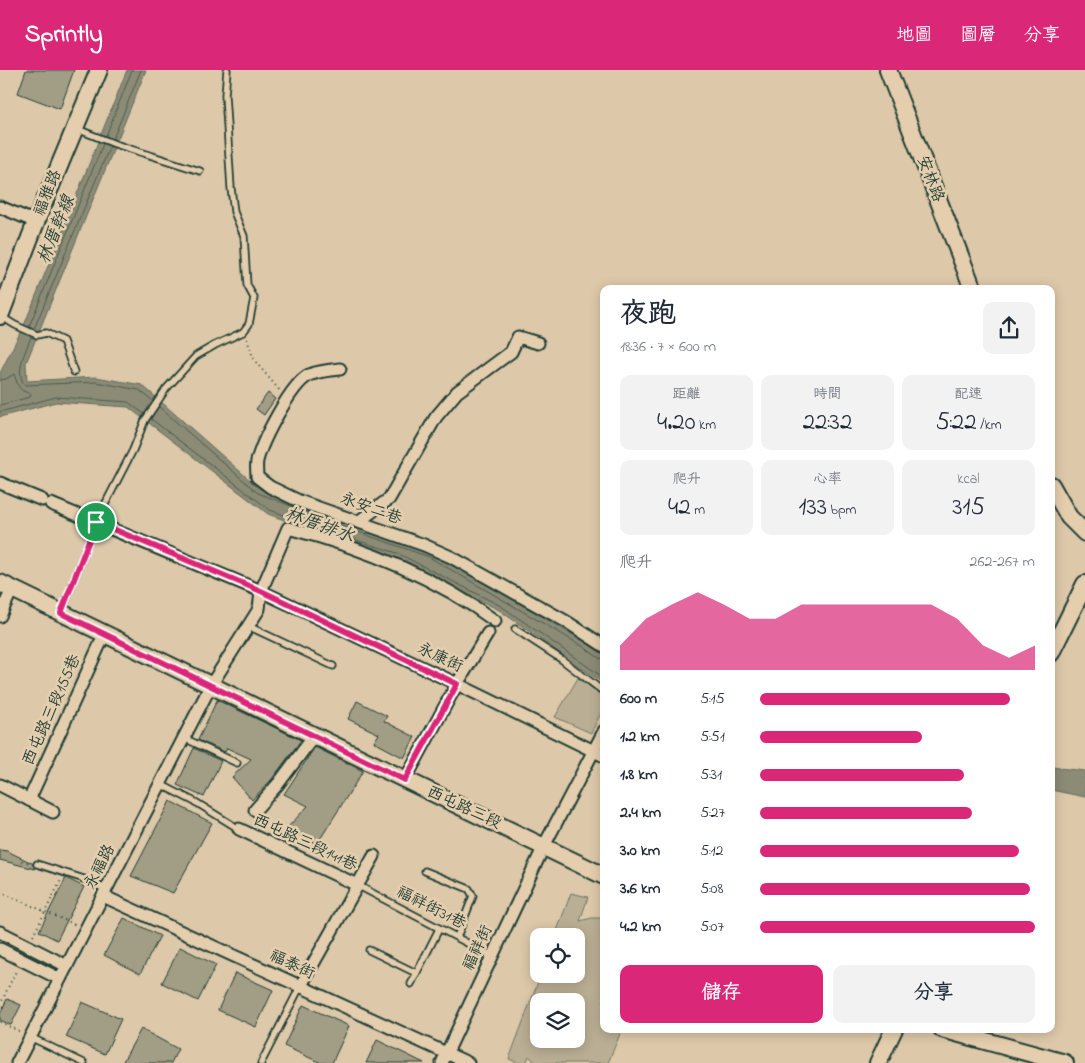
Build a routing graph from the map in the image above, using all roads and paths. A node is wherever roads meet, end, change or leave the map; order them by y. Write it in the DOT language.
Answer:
graph roads {
  1 [pos="99,70"];
  2 [pos="227,70"];
  3 [pos="888,70"];
  4 [pos="74,128"];
  5 [pos="200,172"];
  6 [pos="0,207"];
  7 [pos="36,222"];
  8 [pos="971,285"];
  9 [pos="0,316"];
  10 [pos="244,332"];
  11 [pos="538,343"];
  12 [pos="340,369"];
  13 [pos="74,372"];
  14 [pos="277,408"];
  15 [pos="257,477"];
  16 [pos="0,483"];
  17 [pos="1055,491"];
  18 [pos="96,522"];
  19 [pos="358,522"];
  20 [pos="1085,533"];
  21 [pos="1085,584"];
  22 [pos="6,586"];
  23 [pos="261,591"];
  24 [pos="61,613"];
  25 [pos="0,616"];
  26 [pos="495,621"];
  27 [pos="248,626"];
  28 [pos="515,629"];
  29 [pos="105,633"];
  30 [pos="488,633"];
  31 [pos="600,643"];
  32 [pos="1055,645"];
  33 [pos="333,666"];
  34 [pos="457,684"];
  35 [pos="211,685"];
  36 [pos="600,689"];
  37 [pos="314,736"];
  38 [pos="184,738"];
  39 [pos="599,753"];
  40 [pos="237,763"];
  41 [pos="405,780"];
  42 [pos="160,784"];
  43 [pos="0,785"];
  44 [pos="30,800"];
  45 [pos="255,810"];
  46 [pos="53,812"];
  47 [pos="239,829"];
  48 [pos="544,846"];
  49 [pos="374,856"];
  50 [pos="37,864"];
  51 [pos="426,871"];
  52 [pos="600,874"];
  53 [pos="357,885"];
  54 [pos="0,892"];
  55 [pos="105,893"];
  56 [pos="438,929"];
  57 [pos="86,930"];
  58 [pos="0,932"];
  59 [pos="457,937"];
  60 [pos="0,949"];
  61 [pos="369,950"];
  62 [pos="492,956"];
  63 [pos="67,966"];
  64 [pos="416,974"];
  65 [pos="60,980"];
  66 [pos="411,984"];
  67 [pos="300,988"];
  68 [pos="0,1022"];
  69 [pos="892,1033"];
  70 [pos="956,1033"];
  71 [pos="30,1037"];
  72 [pos="444,1058"];
  73 [pos="17,1063"];
  74 [pos="84,1063"];
  75 [pos="261,1063"];
  76 [pos="468,1063"];
  77 [pos="878,1063"];
  78 [pos="1065,1063"];
  1 -- 4 [label="street, 福雅路"];
  2 -- 10 [label="lane"];
  3 -- 8 [label="street, 安林路"];
  4 -- 5 [label="lane"];
  4 -- 7 [label="street, 福雅路"];
  6 -- 7 [label="street"];
  7 -- 9 [label="street, 福雅路"];
  9 -- 13 [label="lane"];
  10 -- 14 [label="path"];
  10 -- 18 [label="lane"];
  11 -- 19 [label="street"];
  12 -- 15 [label="street"];
  14 -- 15 [label="street"];
  15 -- 19 [label="street, 永安二巷"];
  16 -- 18 [label="street, 永康街"];
  17 -- 20 [label="street"];
  18 -- 23 [label="street, 永康街"];
  18 -- 24 [label="lane"];
  19 -- 31 [label="street, 永安二巷"];
  21 -- 32 [label="street"];
  22 -- 24 [label="street, 西屯路三段"];
  22 -- 25 [label="street"];
  23 -- 26 [label="street, 永福路"];
  23 -- 27 [label="street, 永福路"];
  23 -- 34 [label="street, 永康街"];
  24 -- 29 [label="street, 西屯路三段"];
  27 -- 33 [label="lane"];
  27 -- 35 [label="street, 永福路"];
  28 -- 36 [label="lane"];
  29 -- 35 [label="street, 西屯路三段"];
  29 -- 44 [label="street, 西屯路三段155巷"];
  30 -- 34 [label="street"];
  34 -- 39 [label="street, 永康街"];
  34 -- 41 [label="street"];
  35 -- 37 [label="street, 西屯路三段"];
  35 -- 38 [label="street, 永福路"];
  37 -- 41 [label="street, 西屯路三段"];
  37 -- 45 [label="street"];
  38 -- 40 [label="lane"];
  38 -- 42 [label="street, 永福路"];
  39 -- 48 [label="street, 福祥街"];
  41 -- 48 [label="street, 西屯路三段"];
  42 -- 47 [label="lane"];
  42 -- 55 [label="street, 永福路"];
  43 -- 44 [label="street"];
  44 -- 46 [label="street"];
  47 -- 53 [label="street, 西屯路三段141巷"];
  48 -- 52 [label="street, 西屯路三段"];
  48 -- 62 [label="street, 福祥街"];
  49 -- 53 [label="street, 西屯路三段141巷"];
  50 -- 55 [label="lane"];
  51 -- 59 [label="lane"];
  53 -- 56 [label="lane, 福祥街31巷"];
  53 -- 67 [label="street, 西屯路三段141巷"];
  54 -- 57 [label="path"];
  55 -- 57 [label="street, 永福路"];
  55 -- 67 [label="street, 福泰街"];
  56 -- 59 [label="lane, 福祥街31巷"];
  56 -- 64 [label="lane"];
  57 -- 63 [label="street, 永福路"];
  58 -- 63 [label="street"];
  59 -- 62 [label="lane, 福祥街31巷"];
  60 -- 65 [label="street"];
  61 -- 64 [label="lane"];
  62 -- 72 [label="street, 福祥街"];
  63 -- 65 [label="street, 永福路"];
  64 -- 66 [label="lane"];
  65 -- 71 [label="street, 永福路"];
  67 -- 72 [label="street, 福泰街"];
  67 -- 75 [label="lane"];
  68 -- 71 [label="path"];
  69 -- 77 [label="street"];
  70 -- 78 [label="street"];
  71 -- 73 [label="street, 永福路"];
  71 -- 74 [label="lane"];
  72 -- 76 [label="street, 福泰街"];
}
